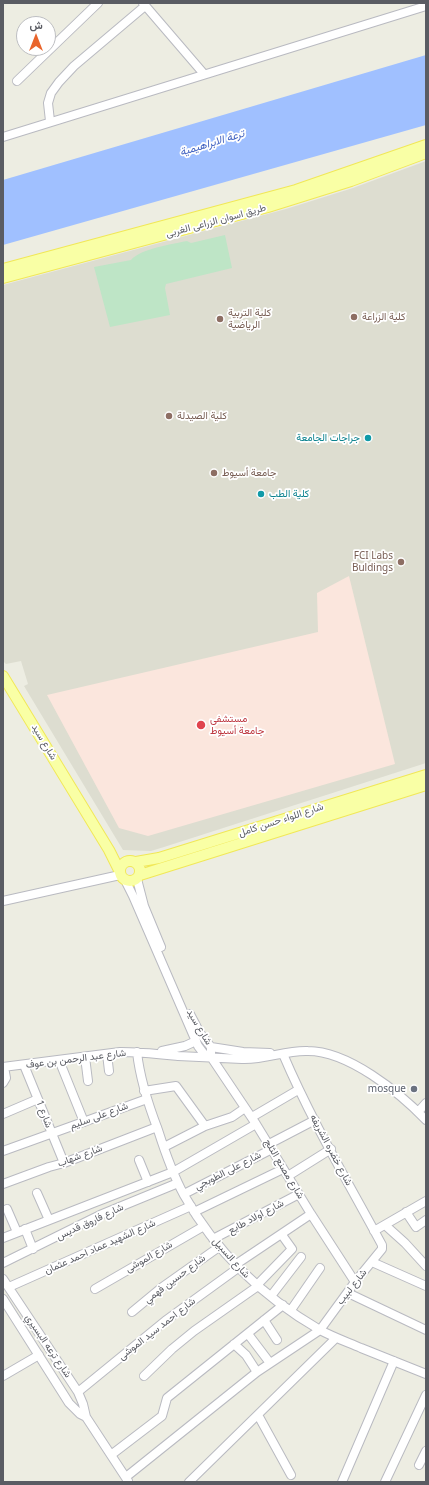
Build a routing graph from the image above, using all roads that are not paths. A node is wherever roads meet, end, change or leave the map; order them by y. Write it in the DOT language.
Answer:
graph roads {
  1 [pos="98,3"];
  2 [pos="144,5"];
  3 [pos="426,6"];
  4 [pos="204,74"];
  5 [pos="17,81"];
  6 [pos="50,121"];
  7 [pos="3,137"];
  8 [pos="426,145"];
  9 [pos="426,154"];
  10 [pos="3,269"];
  11 [pos="3,278"];
  12 [pos="4,679"];
  13 [pos="426,775"];
  14 [pos="426,785"];
  15 [pos="343,800"];
  16 [pos="347,810"];
  17 [pos="109,850"];
  18 [pos="132,861"];
  19 [pos="122,875"];
  20 [pos="139,877"];
  21 [pos="3,901"];
  22 [pos="196,1041"];
  23 [pos="211,1047"];
  24 [pos="137,1052"];
  25 [pos="150,1053"];
  26 [pos="107,1054"];
  27 [pos="283,1054"];
  28 [pos="85,1057"];
  29 [pos="211,1057"];
  30 [pos="59,1060"];
  31 [pos="24,1065"];
  32 [pos="4,1067"];
  33 [pos="109,1071"];
  34 [pos="88,1081"];
  35 [pos="3,1083"];
  36 [pos="298,1090"];
  37 [pos="144,1091"];
  38 [pos="38,1099"];
  39 [pos="147,1100"];
  40 [pos="426,1103"];
  41 [pos="245,1108"];
  42 [pos="418,1112"];
  43 [pos="3,1114"];
  44 [pos="254,1120"];
  45 [pos="315,1120"];
  46 [pos="426,1120"];
  47 [pos="84,1122"];
  48 [pos="205,1126"];
  49 [pos="156,1127"];
  50 [pos="51,1133"];
  51 [pos="270,1146"];
  52 [pos="164,1147"];
  53 [pos="330,1150"];
  54 [pos="3,1151"];
  55 [pos="139,1160"];
  56 [pos="64,1163"];
  57 [pos="283,1168"];
  58 [pos="173,1172"];
  59 [pos="288,1176"];
  60 [pos="148,1182"];
  61 [pos="178,1183"];
  62 [pos="3,1184"];
  63 [pos="36,1193"];
  64 [pos="184,1194"];
  65 [pos="299,1194"];
  66 [pos="426,1201"];
  67 [pos="7,1209"];
  68 [pos="192,1209"];
  69 [pos="406,1212"];
  70 [pos="311,1214"];
  71 [pos="49,1220"];
  72 [pos="426,1220"];
  73 [pos="385,1225"];
  74 [pos="204,1226"];
  75 [pos="21,1230"];
  76 [pos="374,1231"];
  77 [pos="282,1235"];
  78 [pos="3,1238"];
  79 [pos="213,1239"];
  80 [pos="382,1245"];
  81 [pos="219,1247"];
  82 [pos="33,1249"];
  83 [pos="301,1257"];
  84 [pos="372,1262"];
  85 [pos="425,1262"];
  86 [pos="3,1263"];
  87 [pos="236,1267"];
  88 [pos="320,1268"];
  89 [pos="3,1279"];
  90 [pos="355,1282"];
  91 [pos="258,1285"];
  92 [pos="426,1286"];
  93 [pos="9,1287"];
  94 [pos="95,1289"];
  95 [pos="348,1293"];
  96 [pos="271,1296"];
  97 [pos="3,1299"];
  98 [pos="283,1305"];
  99 [pos="291,1310"];
  100 [pos="132,1312"];
  101 [pos="264,1320"];
  102 [pos="320,1330"];
  103 [pos="426,1330"];
  104 [pos="248,1334"];
  105 [pos="336,1338"];
  106 [pos="277,1340"];
  107 [pos="234,1344"];
  108 [pos="39,1355"];
  109 [pos="394,1361"];
  110 [pos="270,1363"];
  111 [pos="257,1372"];
  112 [pos="426,1374"];
  113 [pos="3,1376"];
  114 [pos="144,1376"];
  115 [pos="78,1392"];
  116 [pos="426,1396"];
  117 [pos="258,1415"];
  118 [pos="86,1417"];
  119 [pos="426,1451"];
  120 [pos="111,1455"];
  121 [pos="419,1465"];
  122 [pos="291,1475"];
  123 [pos="127,1480"];
  124 [pos="189,1482"];
  125 [pos="342,1482"];
  126 [pos="385,1482"];
  1 -- 5 [label="street"];
  2 -- 4 [label="street"];
  2 -- 6 [label="street"];
  3 -- 4 [label="street"];
  4 -- 6 [label="street"];
  6 -- 7 [label="street"];
  8 -- 10 [label="main road, طريق اسوان الزراعى الغربى"];
  9 -- 11 [label="main road, طريق اسوان الزراعى الغربى"];
  12 -- 17 [label="main road, شارع سيد"];
  13 -- 15 [label="main road, شارع اللواء حسن كامل"];
  14 -- 16 [label="main road, شارع اللواء حسن كامل"];
  15 -- 16 [label="main road"];
  15 -- 18 [label="main road, شارع اللواء حسن كامل"];
  16 -- 20 [label="main road, شارع اللواء حسن كامل"];
  17 -- 18 [label="main road, شارع سيد"];
  17 -- 19 [label="main road, شارع سيد"];
  18 -- 19 [label="main road"];
  18 -- 20 [label="main road"];
  19 -- 20 [label="main road"];
  19 -- 21 [label="street"];
  19 -- 22 [label="street, شارع سيد"];
  20 -- 23 [label="street, شارع سيد"];
  22 -- 25 [label="street, شارع عبد الرحمن بن عوف"];
  22 -- 29 [label="street, شارع سيد"];
  23 -- 27 [label="street"];
  23 -- 29 [label="street, شارع سيد"];
  24 -- 25 [label="street, شارع عبد الرحمن بن عوف"];
  24 -- 26 [label="street, شارع عبد الرحمن بن عوف"];
  24 -- 37 [label="street, شارع السبيل"];
  25 -- 29 [label="street, شارع عبد الرحمن بن عوف"];
  26 -- 28 [label="street, شارع عبد الرحمن بن عوف"];
  26 -- 33 [label="street"];
  27 -- 29 [label="street, شارع عبد الرحمن بن عوف"];
  27 -- 36 [label="street, شارع خضره الشريفه"];
  27 -- 42 [label="street"];
  28 -- 30 [label="street, شارع عبد الرحمن بن عوف"];
  28 -- 34 [label="street"];
  29 -- 41 [label="street, شارع مصنع الثلج"];
  30 -- 31 [label="street, شارع عبد الرحمن بن عوف"];
  30 -- 47 [label="street"];
  31 -- 32 [label="street, شارع عبد الرحمن بن عوف"];
  31 -- 38 [label="street, شارع 1"];
  32 -- 35 [label="street"];
  36 -- 44 [label="street"];
  36 -- 45 [label="street, شارع خضره الشريفه"];
  37 -- 39 [label="street, شارع السبيل"];
  37 -- 48 [label="street"];
  38 -- 43 [label="street"];
  38 -- 50 [label="street, شارع 1"];
  39 -- 47 [label="street, شارع على سليم"];
  39 -- 49 [label="street, شارع السبيل"];
  40 -- 42 [label="street"];
  41 -- 44 [label="street, شارع مصنع الثلج"];
  41 -- 48 [label="street"];
  42 -- 46 [label="street"];
  44 -- 51 [label="street, شارع مصنع الثلج"];
  44 -- 58 [label="street"];
  45 -- 51 [label="street, شارع على الطوبجي"];
  45 -- 53 [label="street, شارع خضره الشريفه"];
  47 -- 50 [label="street, شارع على سليم"];
  48 -- 52 [label="street"];
  49 -- 52 [label="street, شارع السبيل"];
  49 -- 56 [label="street, شارع شهاب"];
  50 -- 54 [label="street, شارع على سليم"];
  50 -- 56 [label="street, شارع 1"];
  51 -- 57 [label="street, شارع مصنع الثلج"];
  51 -- 64 [label="street, شارع على الطوبجي"];
  52 -- 58 [label="street, شارع السبيل"];
  53 -- 59 [label="street"];
  53 -- 76 [label="street, شارع خضره الشريفه"];
  55 -- 60 [label="street"];
  56 -- 62 [label="street, شارع شهاب"];
  57 -- 59 [label="street, شارع مصنع الثلج"];
  57 -- 68 [label="street, شارع الشهيد عماد احمد عثمان"];
  58 -- 60 [label="street"];
  58 -- 61 [label="street, شارع السبيل"];
  59 -- 65 [label="street, شارع مصنع الثلج"];
  60 -- 71 [label="street"];
  61 -- 64 [label="street, شارع السبيل"];
  61 -- 82 [label="street, شارع فاروق قديس"];
  63 -- 71 [label="street"];
  64 -- 68 [label="street, شارع السبيل"];
  65 -- 70 [label="street, شارع مصنع الثلج"];
  65 -- 79 [label="street, شارع اولاد طايع"];
  66 -- 69 [label="street"];
  67 -- 75 [label="street"];
  68 -- 74 [label="street, شارع السبيل"];
  68 -- 93 [label="street, شارع الشهيد عماد احمد عثمان"];
  69 -- 72 [label="street"];
  69 -- 73 [label="street"];
  70 -- 77 [label="street, شارع احمد سيد الموشى"];
  70 -- 90 [label="street, شارع مصنع الثلج"];
  71 -- 75 [label="street"];
  73 -- 76 [label="street"];
  73 -- 85 [label="street"];
  74 -- 79 [label="street, شارع السبيل"];
  74 -- 94 [label="street, شارع الموشى"];
  75 -- 78 [label="street"];
  75 -- 82 [label="street"];
  76 -- 80 [label="street, شارع خضره الشريفه"];
  77 -- 87 [label="street, شارع احمد سيد الموشى"];
  77 -- 91 [label="street"];
  79 -- 81 [label="street, شارع السبيل"];
  80 -- 84 [label="street, شارع لبيب"];
  81 -- 87 [label="street, شارع السبيل"];
  81 -- 100 [label="street, شارع حسين فهمي"];
  82 -- 86 [label="street, شارع فاروق قديس"];
  83 -- 96 [label="street"];
  84 -- 90 [label="street, شارع لبيب"];
  84 -- 92 [label="street"];
  87 -- 91 [label="street, شارع السبيل"];
  87 -- 115 [label="street, شارع احمد سيد الموشى"];
  88 -- 99 [label="street"];
  89 -- 93 [label="street, شارع ترعه البسيري"];
  90 -- 95 [label="street, شارع لبيب"];
  91 -- 96 [label="street, شارع السبيل"];
  91 -- 114 [label="street"];
  93 -- 115 [label="street, شارع ترعه البسيري"];
  95 -- 102 [label="street, شارع لبيب"];
  95 -- 103 [label="street"];
  96 -- 98 [label="street, شارع السبيل"];
  97 -- 108 [label="street, شارع ترعه البسيري"];
  98 -- 99 [label="street, شارع السبيل"];
  98 -- 101 [label="street"];
  99 -- 102 [label="street, شارع السبيل"];
  101 -- 104 [label="street"];
  101 -- 106 [label="street"];
  102 -- 105 [label="street, شارع السبيل"];
  102 -- 110 [label="street, شارع لبيب"];
  104 -- 107 [label="street"];
  104 -- 110 [label="street"];
  105 -- 109 [label="street, شارع السبيل"];
  105 -- 117 [label="street"];
  107 -- 111 [label="street"];
  107 -- 120 [label="street"];
  108 -- 113 [label="street"];
  108 -- 118 [label="street, شارع ترعه البسيري"];
  109 -- 112 [label="street, شارع السبيل"];
  109 -- 125 [label="street"];
  110 -- 111 [label="street, شارع لبيب"];
  111 -- 123 [label="street, شارع لبيب"];
  115 -- 118 [label="street, شارع ترعه البسيري"];
  116 -- 126 [label="street"];
  117 -- 122 [label="street"];
  117 -- 124 [label="street"];
  118 -- 120 [label="street, شارع ترعه البسيري"];
  119 -- 121 [label="street"];
  120 -- 123 [label="street, شارع ترعه البسيري"];
}
